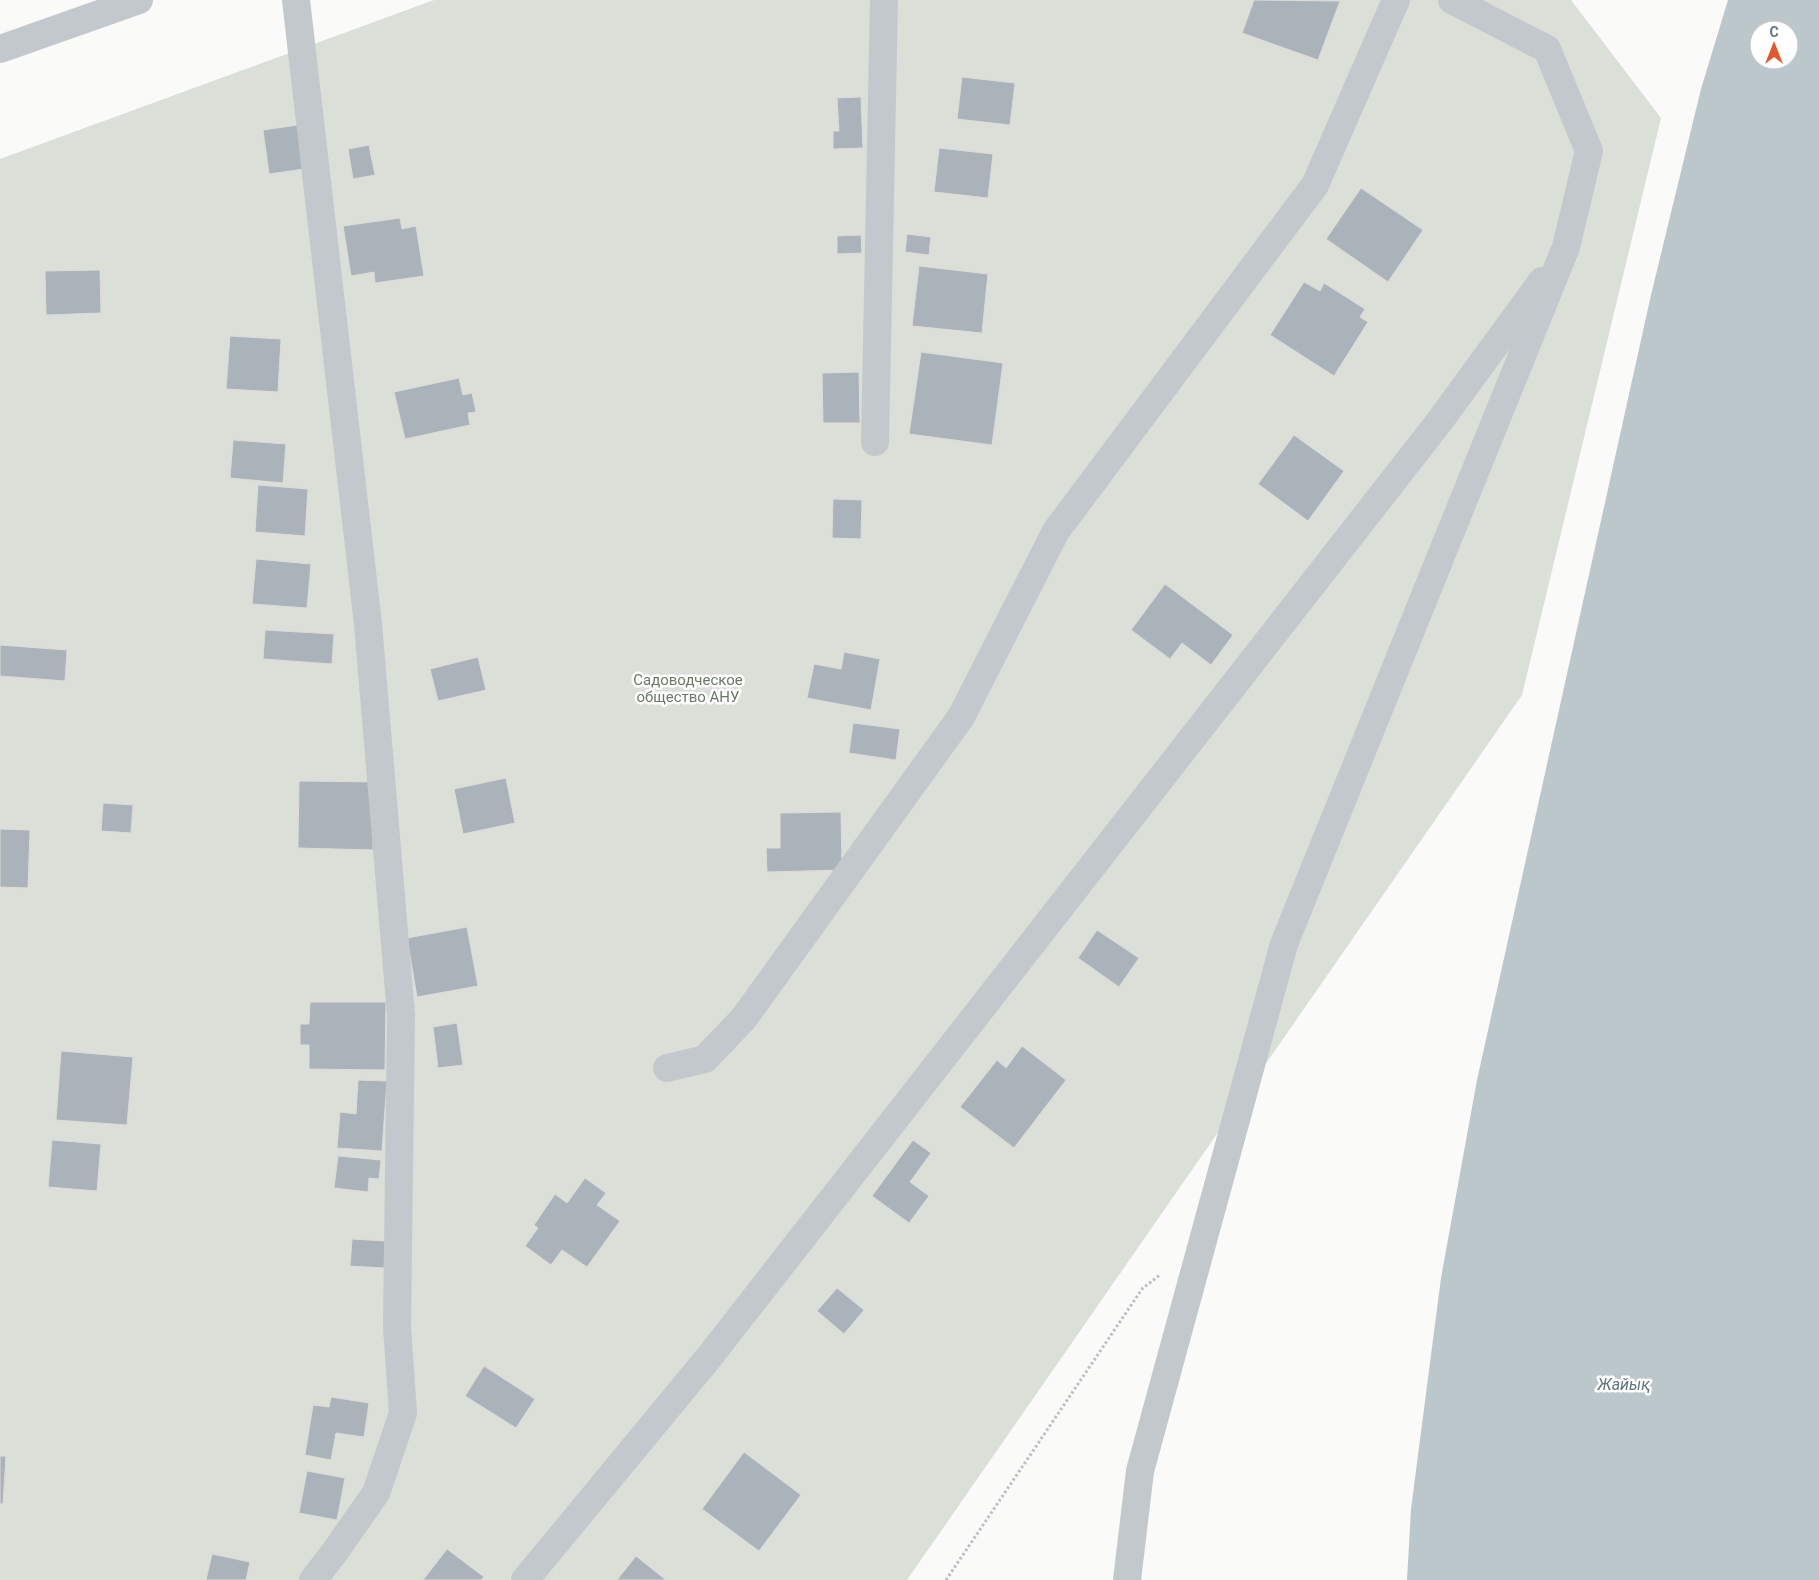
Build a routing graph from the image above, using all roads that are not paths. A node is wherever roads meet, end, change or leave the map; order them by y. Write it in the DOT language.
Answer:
graph roads {
  1 [pos="139,0"];
  2 [pos="296,0"];
  3 [pos="884,0"];
  4 [pos="1396,0"];
  5 [pos="1452,0"];
  6 [pos="0,49"];
  7 [pos="1566,247"];
  8 [pos="875,442"];
  9 [pos="667,1068"];
  10 [pos="313,1580"];
  11 [pos="525,1580"];
  12 [pos="1127,1580"];
  1 -- 6 [label="street"];
  2 -- 10 [label="street"];
  3 -- 8 [label="street"];
  4 -- 9 [label="street"];
  5 -- 7 [label="street"];
  7 -- 11 [label="street"];
  7 -- 12 [label="street"];
}
